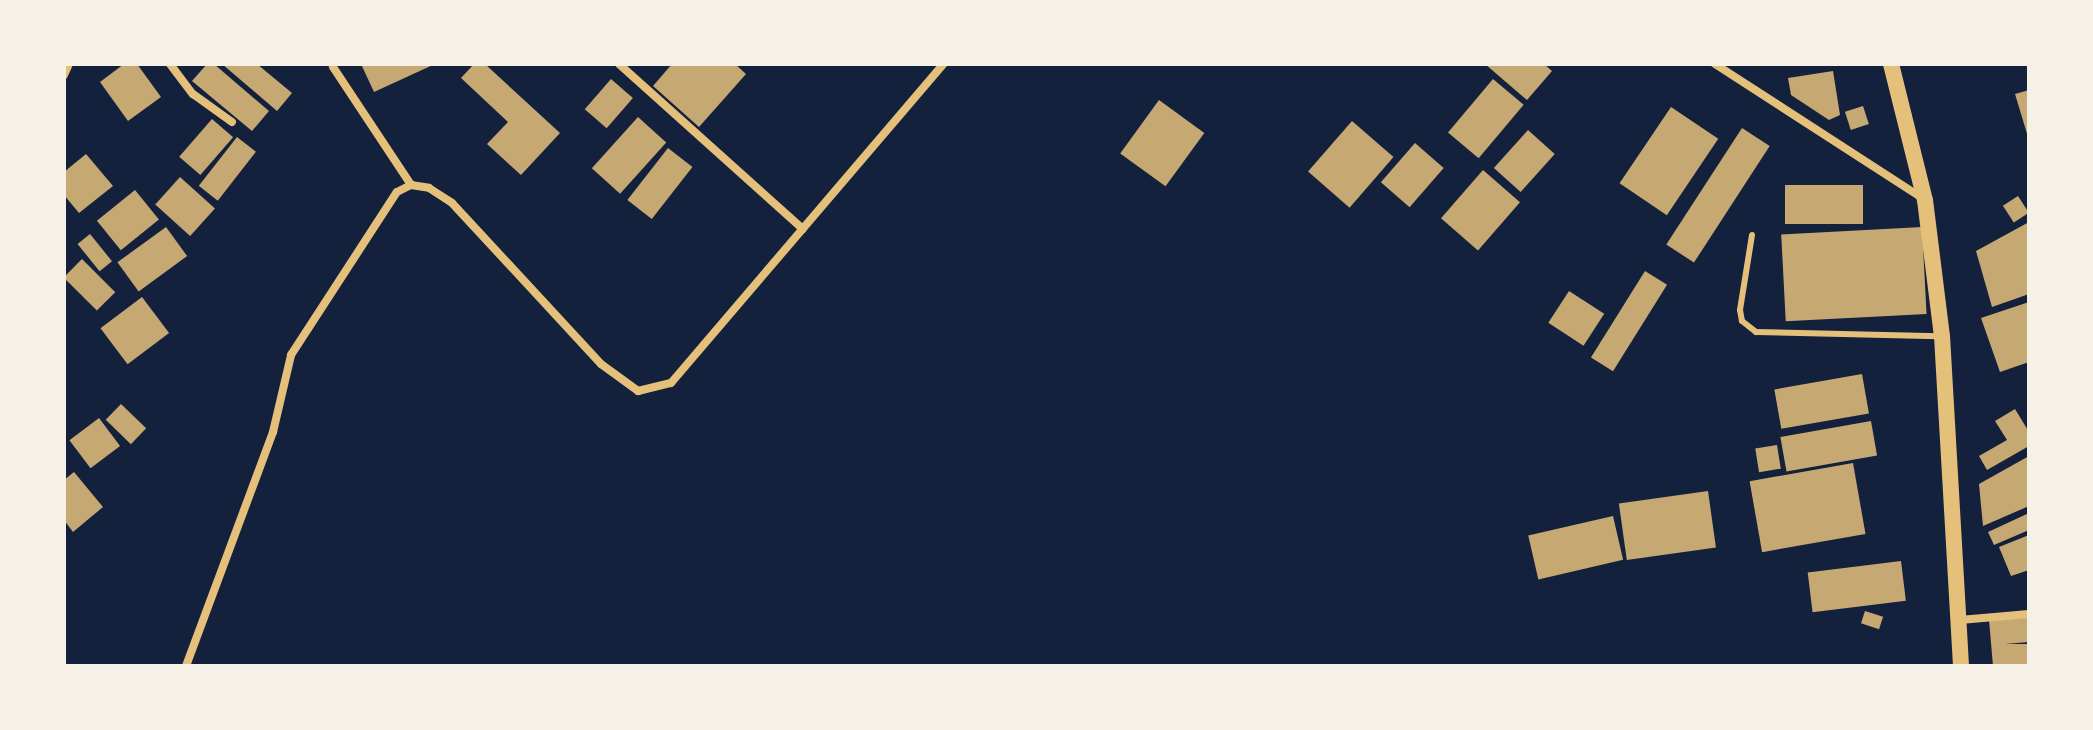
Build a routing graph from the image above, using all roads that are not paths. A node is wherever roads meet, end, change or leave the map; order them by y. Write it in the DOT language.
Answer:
graph roads {
  1 [pos="69,64"];
  2 [pos="170,64"];
  3 [pos="619,64"];
  4 [pos="943,64"];
  5 [pos="1715,64"];
  6 [pos="1891,64"];
  7 [pos="333,67"];
  8 [pos="64,75"];
  9 [pos="232,122"];
  10 [pos="411,185"];
  11 [pos="1925,200"];
  12 [pos="803,229"];
  13 [pos="1752,235"];
  14 [pos="1942,336"];
  15 [pos="2029,614"];
  16 [pos="1960,620"];
  17 [pos="186,666"];
  18 [pos="1961,666"];
  1 -- 8 [label="street"];
  2 -- 9 [label="street"];
  3 -- 12 [label="street"];
  4 -- 12 [label="street"];
  5 -- 11 [label="street"];
  6 -- 11 [label="main road"];
  7 -- 10 [label="street"];
  10 -- 12 [label="street"];
  10 -- 17 [label="street"];
  11 -- 14 [label="main road"];
  13 -- 14 [label="lane"];
  14 -- 16 [label="main road"];
  15 -- 16 [label="street"];
  16 -- 18 [label="main road"];
}
